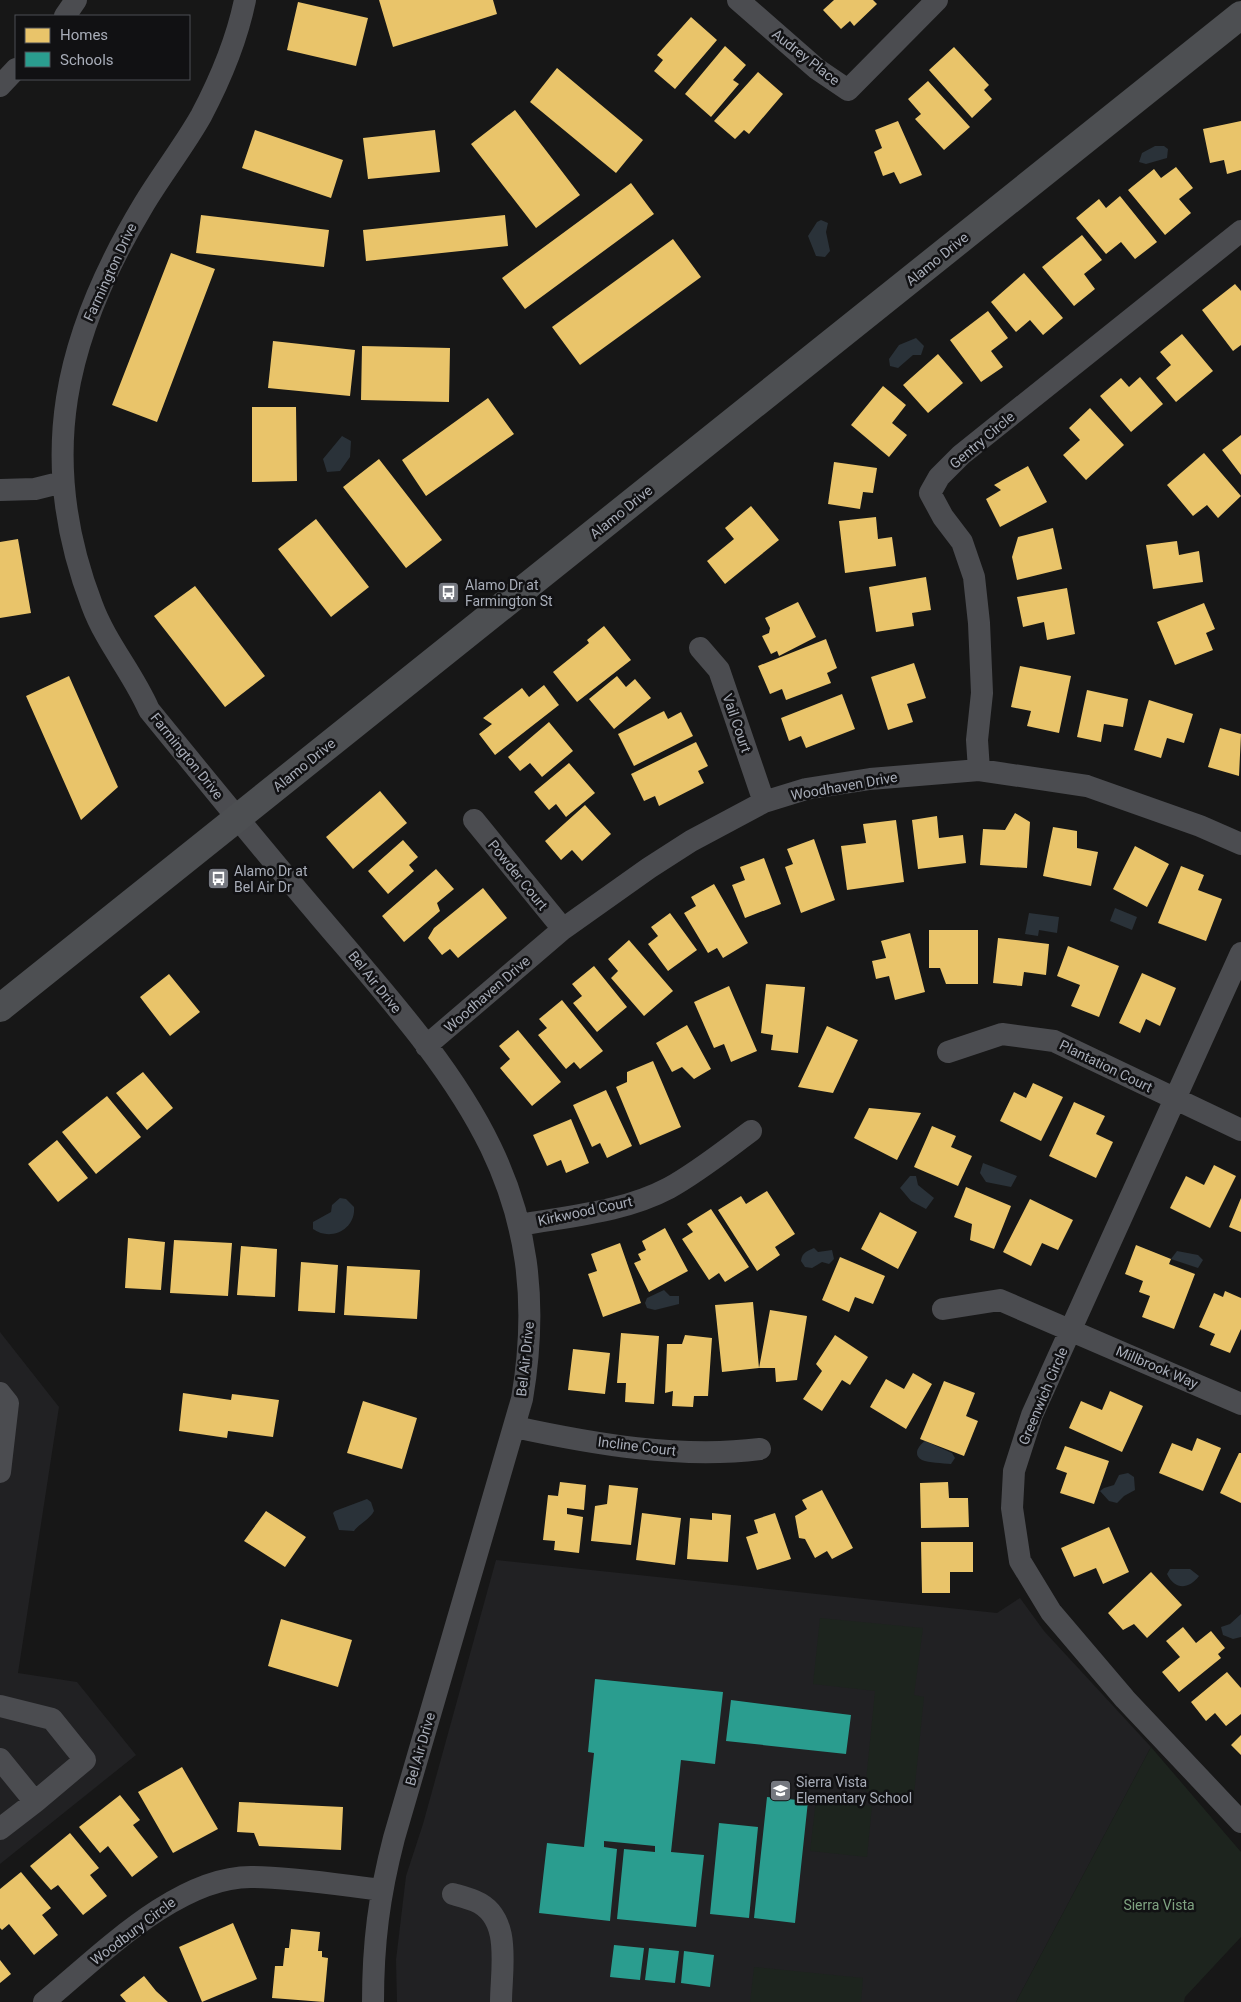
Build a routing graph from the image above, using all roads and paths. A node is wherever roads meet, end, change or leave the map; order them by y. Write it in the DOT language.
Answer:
graph roads {
  1 [pos="76,0"];
  2 [pos="245,0"];
  3 [pos="738,0"];
  4 [pos="938,0"];
  5 [pos="66,15"];
  6 [pos="1241,15"];
  7 [pos="15,70"];
  8 [pos="0,86"];
  9 [pos="1241,231"];
  10 [pos="63,482"];
  11 [pos="0,490"];
  12 [pos="700,648"];
  13 [pos="979,770"];
  14 [pos="764,802"];
  15 [pos="238,819"];
  16 [pos="474,820"];
  17 [pos="1241,844"];
  18 [pos="562,930"];
  19 [pos="1241,953"];
  20 [pos="0,1008"];
  21 [pos="426,1046"];
  22 [pos="948,1052"];
  23 [pos="1176,1100"];
  24 [pos="1241,1130"];
  25 [pos="750,1131"];
  26 [pos="520,1225"];
  27 [pos="943,1309"];
  28 [pos="1072,1330"];
  29 [pos="0,1393"];
  30 [pos="1241,1404"];
  31 [pos="515,1427"];
  32 [pos="760,1450"];
  33 [pos="0,1472"];
  34 [pos="0,1706"];
  35 [pos="0,1759"];
  36 [pos="35,1802"];
  37 [pos="1241,1822"];
  38 [pos="0,1829"];
  39 [pos="381,1890"];
  40 [pos="453,1894"];
  41 [pos="44,2002"];
  42 [pos="373,2002"];
  43 [pos="501,2002"];
  1 -- 5 [label="street"];
  2 -- 10 [label="street, Farmington Drive"];
  3 -- 4 [label="street, Audrey Place"];
  6 -- 15 [label="main road, Alamo Drive"];
  7 -- 8 [label="street"];
  9 -- 13 [label="street, Gentry Circle"];
  10 -- 11 [label="street"];
  10 -- 15 [label="street, Farmington Drive"];
  12 -- 14 [label="street, Vail Court"];
  13 -- 14 [label="street, Woodhaven Drive"];
  13 -- 17 [label="street, Woodhaven Drive"];
  14 -- 18 [label="street, Woodhaven Drive"];
  15 -- 20 [label="main road, Alamo Drive"];
  15 -- 21 [label="street, Bel Air Drive"];
  16 -- 18 [label="street, Powder Court"];
  18 -- 21 [label="street, Woodhaven Drive"];
  19 -- 23 [label="street, Greenwich Circle"];
  21 -- 26 [label="street, Bel Air Drive"];
  22 -- 23 [label="street, Plantation Court"];
  23 -- 24 [label="street, Plantation Court"];
  23 -- 28 [label="street, Greenwich Circle"];
  25 -- 26 [label="street, Kirkwood Court"];
  26 -- 31 [label="street, Bel Air Drive"];
  27 -- 28 [label="street, Millbrook Way"];
  28 -- 30 [label="street, Millbrook Way"];
  28 -- 37 [label="street, Greenwich Circle"];
  29 -- 33 [label="street"];
  31 -- 32 [label="street, Incline Court"];
  31 -- 39 [label="street, Bel Air Drive"];
  34 -- 36 [label="street"];
  35 -- 36 [label="street"];
  36 -- 38 [label="street"];
  39 -- 41 [label="street, Woodbury Circle"];
  39 -- 42 [label="street, Bel Air Drive"];
  40 -- 43 [label="street"];
}
